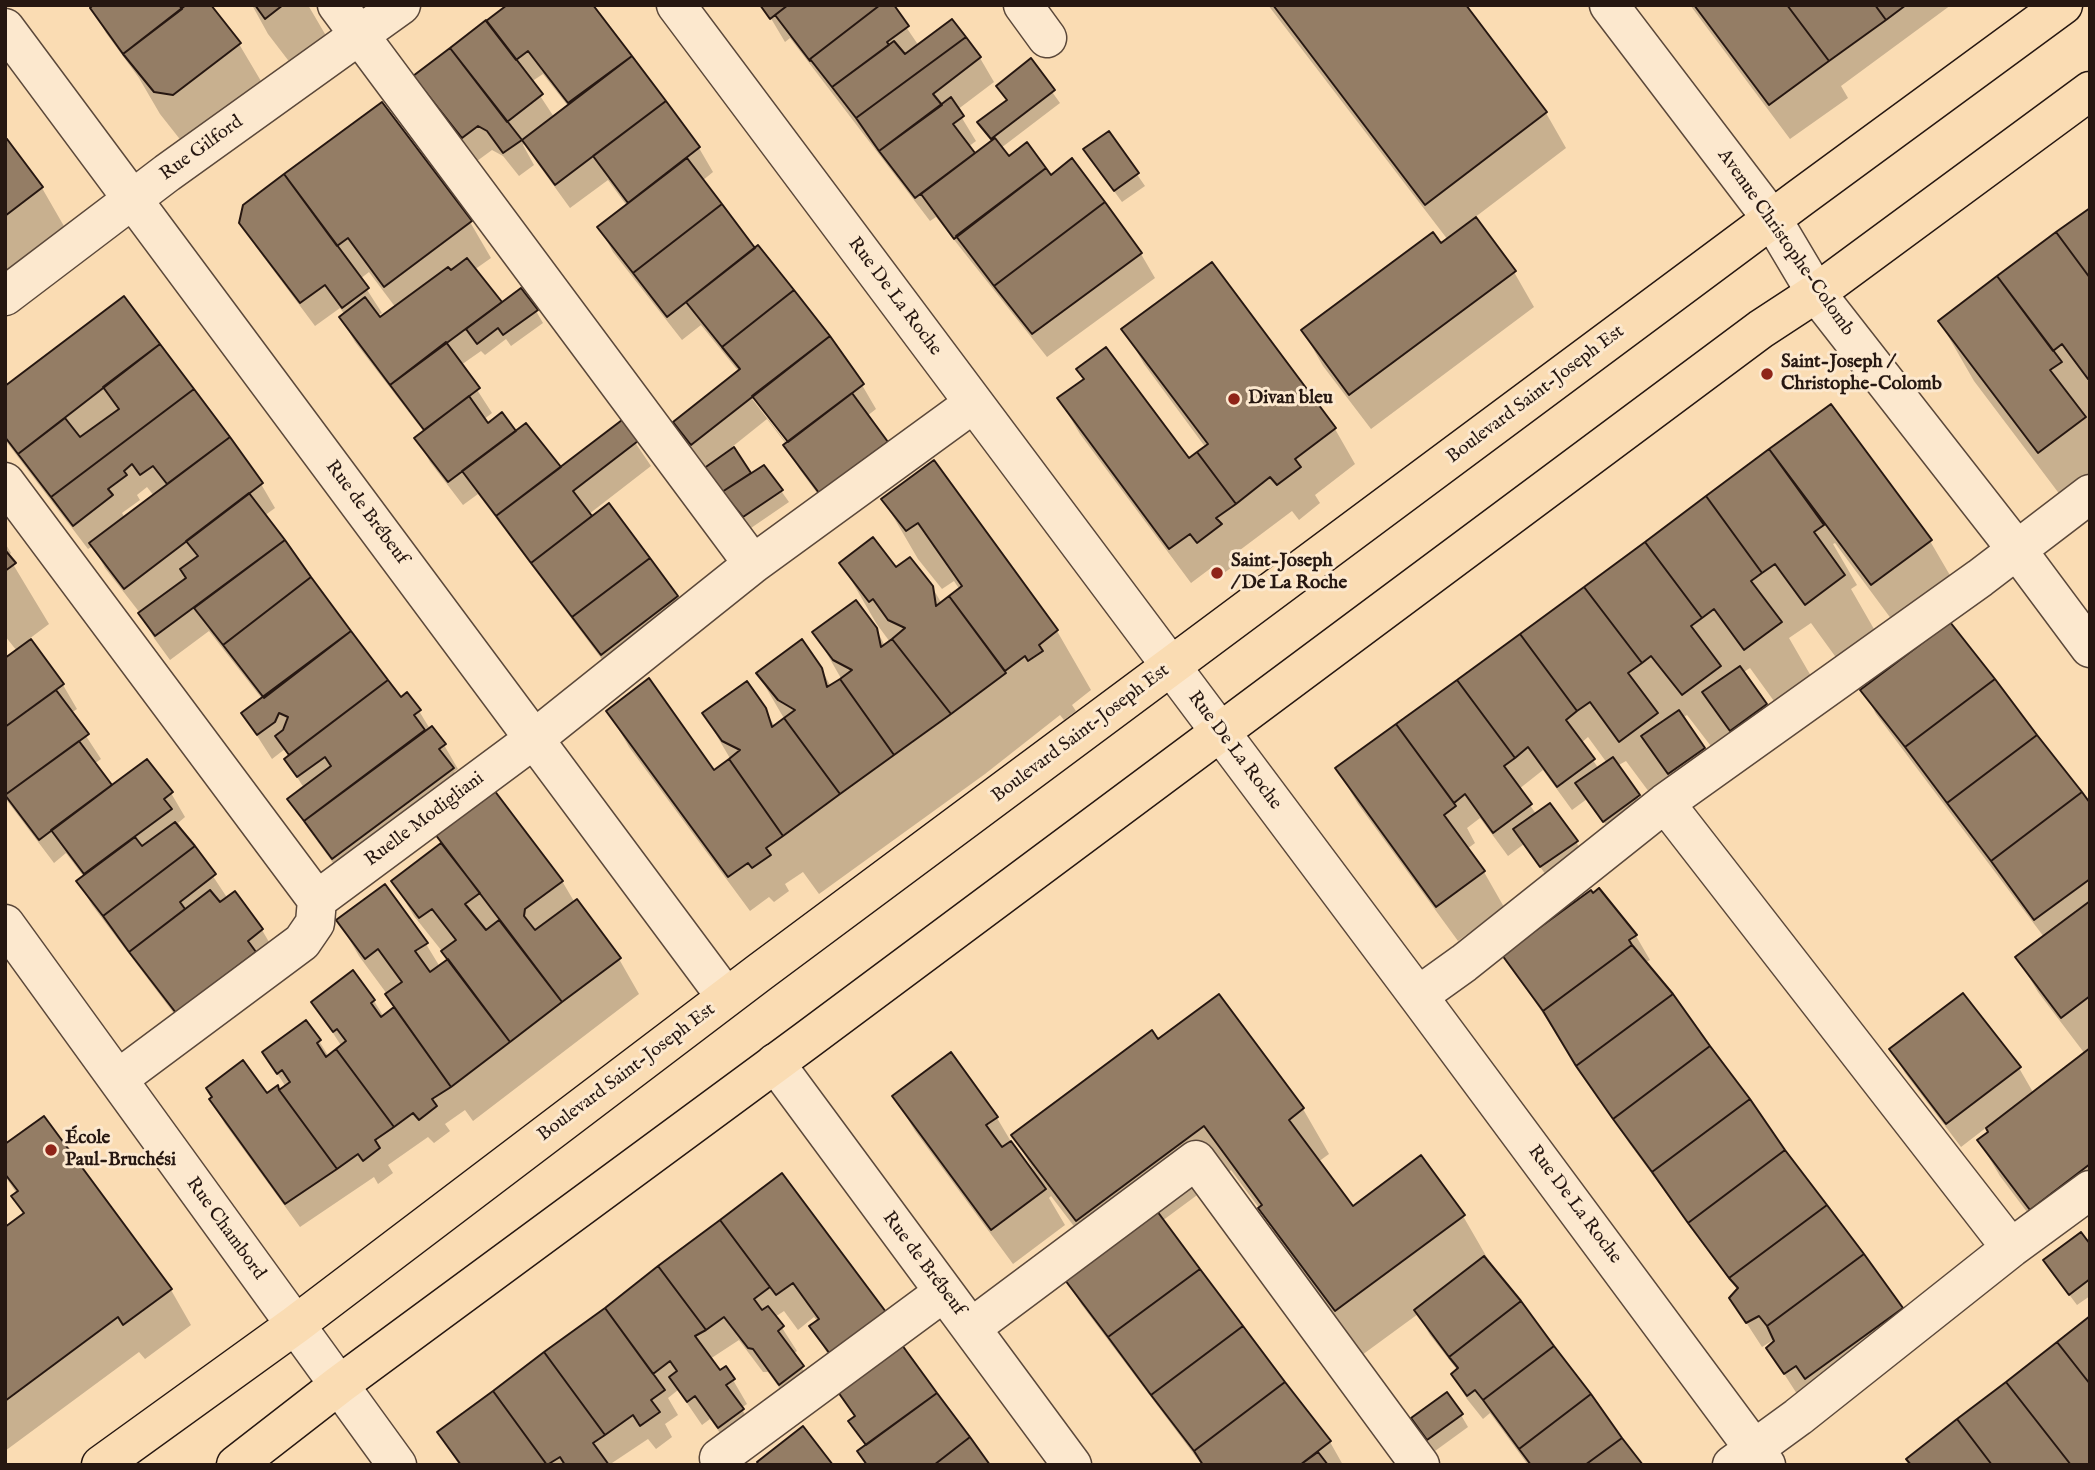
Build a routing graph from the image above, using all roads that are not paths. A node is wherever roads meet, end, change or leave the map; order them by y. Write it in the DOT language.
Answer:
graph roads {
  1 [pos="337,5"];
  2 [pos="401,5"];
  3 [pos="676,5"];
  4 [pos="1023,5"];
  5 [pos="1609,5"];
  6 [pos="2063,5"];
  7 [pos="5,28"];
  8 [pos="359,35"];
  9 [pos="1047,38"];
  10 [pos="2090,91"];
  11 [pos="132,200"];
  12 [pos="1772,219"];
  13 [pos="1816,293"];
  14 [pos="5,296"];
  15 [pos="974,403"];
  16 [pos="5,482"];
  17 [pos="2090,494"];
  18 [pos="2017,550"];
  19 [pos="753,564"];
  20 [pos="2090,648"];
  21 [pos="1171,667"];
  22 [pos="1220,733"];
  23 [pos="534,739"];
  24 [pos="1665,803"];
  25 [pos="317,900"];
  26 [pos="5,924"];
  27 [pos="1418,996"];
  28 [pos="726,997"];
  29 [pos="775,1063"];
  30 [pos="118,1079"];
  31 [pos="2090,1190"];
  32 [pos="2011,1248"];
  33 [pos="944,1292"];
  34 [pos="295,1325"];
  35 [pos="971,1328"];
  36 [pos="339,1385"];
  37 [pos="1751,1459"];
  38 [pos="718,1462"];
  39 [pos="101,1465"];
  40 [pos="236,1465"];
  41 [pos="397,1465"];
  42 [pos="1072,1465"];
  43 [pos="1420,1465"];
  1 -- 8 [label="street"];
  2 -- 8 [label="street, Rue Gilford"];
  3 -- 15 [label="street, Rue De La Roche"];
  4 -- 9 [label="street"];
  5 -- 12 [label="street, Avenue Christophe-Colomb"];
  6 -- 12 [label="main road, Boulevard Saint-Joseph Est"];
  7 -- 11 [label="street, Rue de Brébeuf"];
  8 -- 11 [label="street, Rue Gilford"];
  8 -- 19 [label="street"];
  10 -- 13 [label="main road"];
  11 -- 14 [label="street, Rue Gilford"];
  11 -- 23 [label="street, Rue de Brébeuf"];
  12 -- 13 [label="street, Avenue Christophe-Colomb"];
  12 -- 21 [label="main road, Boulevard Saint-Joseph Est"];
  13 -- 18 [label="street, Avenue Christophe-Colomb"];
  13 -- 22 [label="main road"];
  15 -- 19 [label="street, Ruelle Modigliani"];
  15 -- 21 [label="street, Rue De La Roche"];
  16 -- 25 [label="street"];
  17 -- 18 [label="street"];
  18 -- 20 [label="street, Avenue Christophe-Colomb"];
  18 -- 24 [label="street"];
  19 -- 23 [label="street, Ruelle Modigliani"];
  21 -- 22 [label="street, Rue De La Roche"];
  21 -- 28 [label="main road, Boulevard Saint-Joseph Est"];
  22 -- 27 [label="street, Rue De La Roche"];
  22 -- 29 [label="main road"];
  23 -- 25 [label="street, Ruelle Modigliani"];
  23 -- 28 [label="street, Rue de Brébeuf"];
  24 -- 27 [label="street"];
  24 -- 32 [label="street"];
  25 -- 30 [label="street"];
  26 -- 30 [label="street, Rue Chambord"];
  27 -- 37 [label="street, Rue De La Roche"];
  28 -- 34 [label="main road, Boulevard Saint-Joseph Est"];
  29 -- 33 [label="street, Rue de Brébeuf"];
  29 -- 36 [label="main road"];
  30 -- 34 [label="street, Rue Chambord"];
  31 -- 32 [label="street"];
  32 -- 37 [label="street"];
  33 -- 35 [label="street, Rue de Brébeuf"];
  33 -- 38 [label="street"];
  34 -- 36 [label="street, Rue Chambord"];
  34 -- 39 [label="main road, Boulevard Saint-Joseph Est"];
  35 -- 42 [label="street, Rue de Brébeuf"];
  35 -- 43 [label="street"];
  36 -- 40 [label="main road"];
  36 -- 41 [label="street, Rue Chambord"];
}
